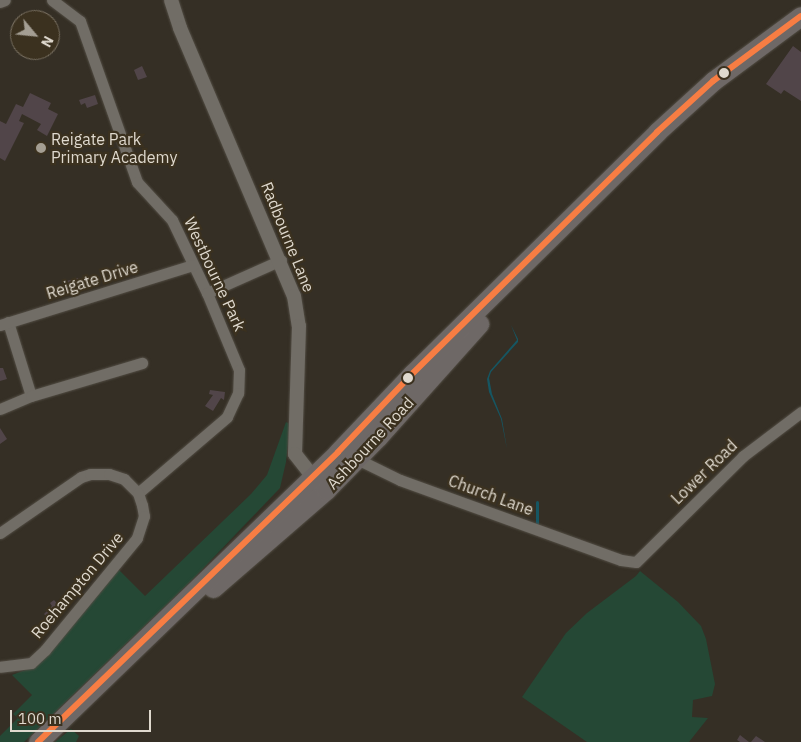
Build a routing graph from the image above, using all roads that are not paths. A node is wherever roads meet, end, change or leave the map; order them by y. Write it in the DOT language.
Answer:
graph roads {
  1 [pos="5,0"];
  2 [pos="52,0"];
  3 [pos="171,0"];
  4 [pos="0,2"];
  5 [pos="801,16"];
  6 [pos="594,194"];
  7 [pos="281,260"];
  8 [pos="194,265"];
  9 [pos="207,294"];
  10 [pos="4,324"];
  11 [pos="142,363"];
  12 [pos="31,396"];
  13 [pos="0,410"];
  14 [pos="801,412"];
  15 [pos="338,452"];
  16 [pos="357,458"];
  17 [pos="312,477"];
  18 [pos="326,490"];
  19 [pos="138,493"];
  20 [pos="0,533"];
  21 [pos="636,562"];
  22 [pos="119,664"];
  23 [pos="0,667"];
  24 [pos="38,742"];
  1 -- 4 [label="street"];
  2 -- 8 [label="street, Westbourne Park"];
  3 -- 7 [label="street, Radbourne Lane"];
  5 -- 6 [label="highway, Ashbourne Road"];
  6 -- 15 [label="highway, Ashbourne Road"];
  6 -- 16 [label="highway, Ashbourne Road"];
  7 -- 9 [label="street"];
  7 -- 17 [label="street, Radbourne Lane"];
  8 -- 9 [label="street, Westbourne Park"];
  8 -- 10 [label="street, Reigate Drive"];
  9 -- 19 [label="street, Westbourne Park"];
  10 -- 12 [label="street"];
  11 -- 12 [label="street"];
  12 -- 13 [label="street"];
  14 -- 21 [label="street, Lower Road"];
  15 -- 16 [label="street, Church Lane"];
  15 -- 17 [label="highway, Ashbourne Road"];
  16 -- 18 [label="highway, Ashbourne Road"];
  16 -- 21 [label="street, Church Lane"];
  17 -- 18 [label="street, Radbourne Lane"];
  17 -- 22 [label="highway, Ashbourne Road"];
  18 -- 22 [label="highway, Ashbourne Road"];
  19 -- 20 [label="street"];
  19 -- 23 [label="street, Roehampton Drive"];
  22 -- 24 [label="highway, Ashbourne Road"];
}
